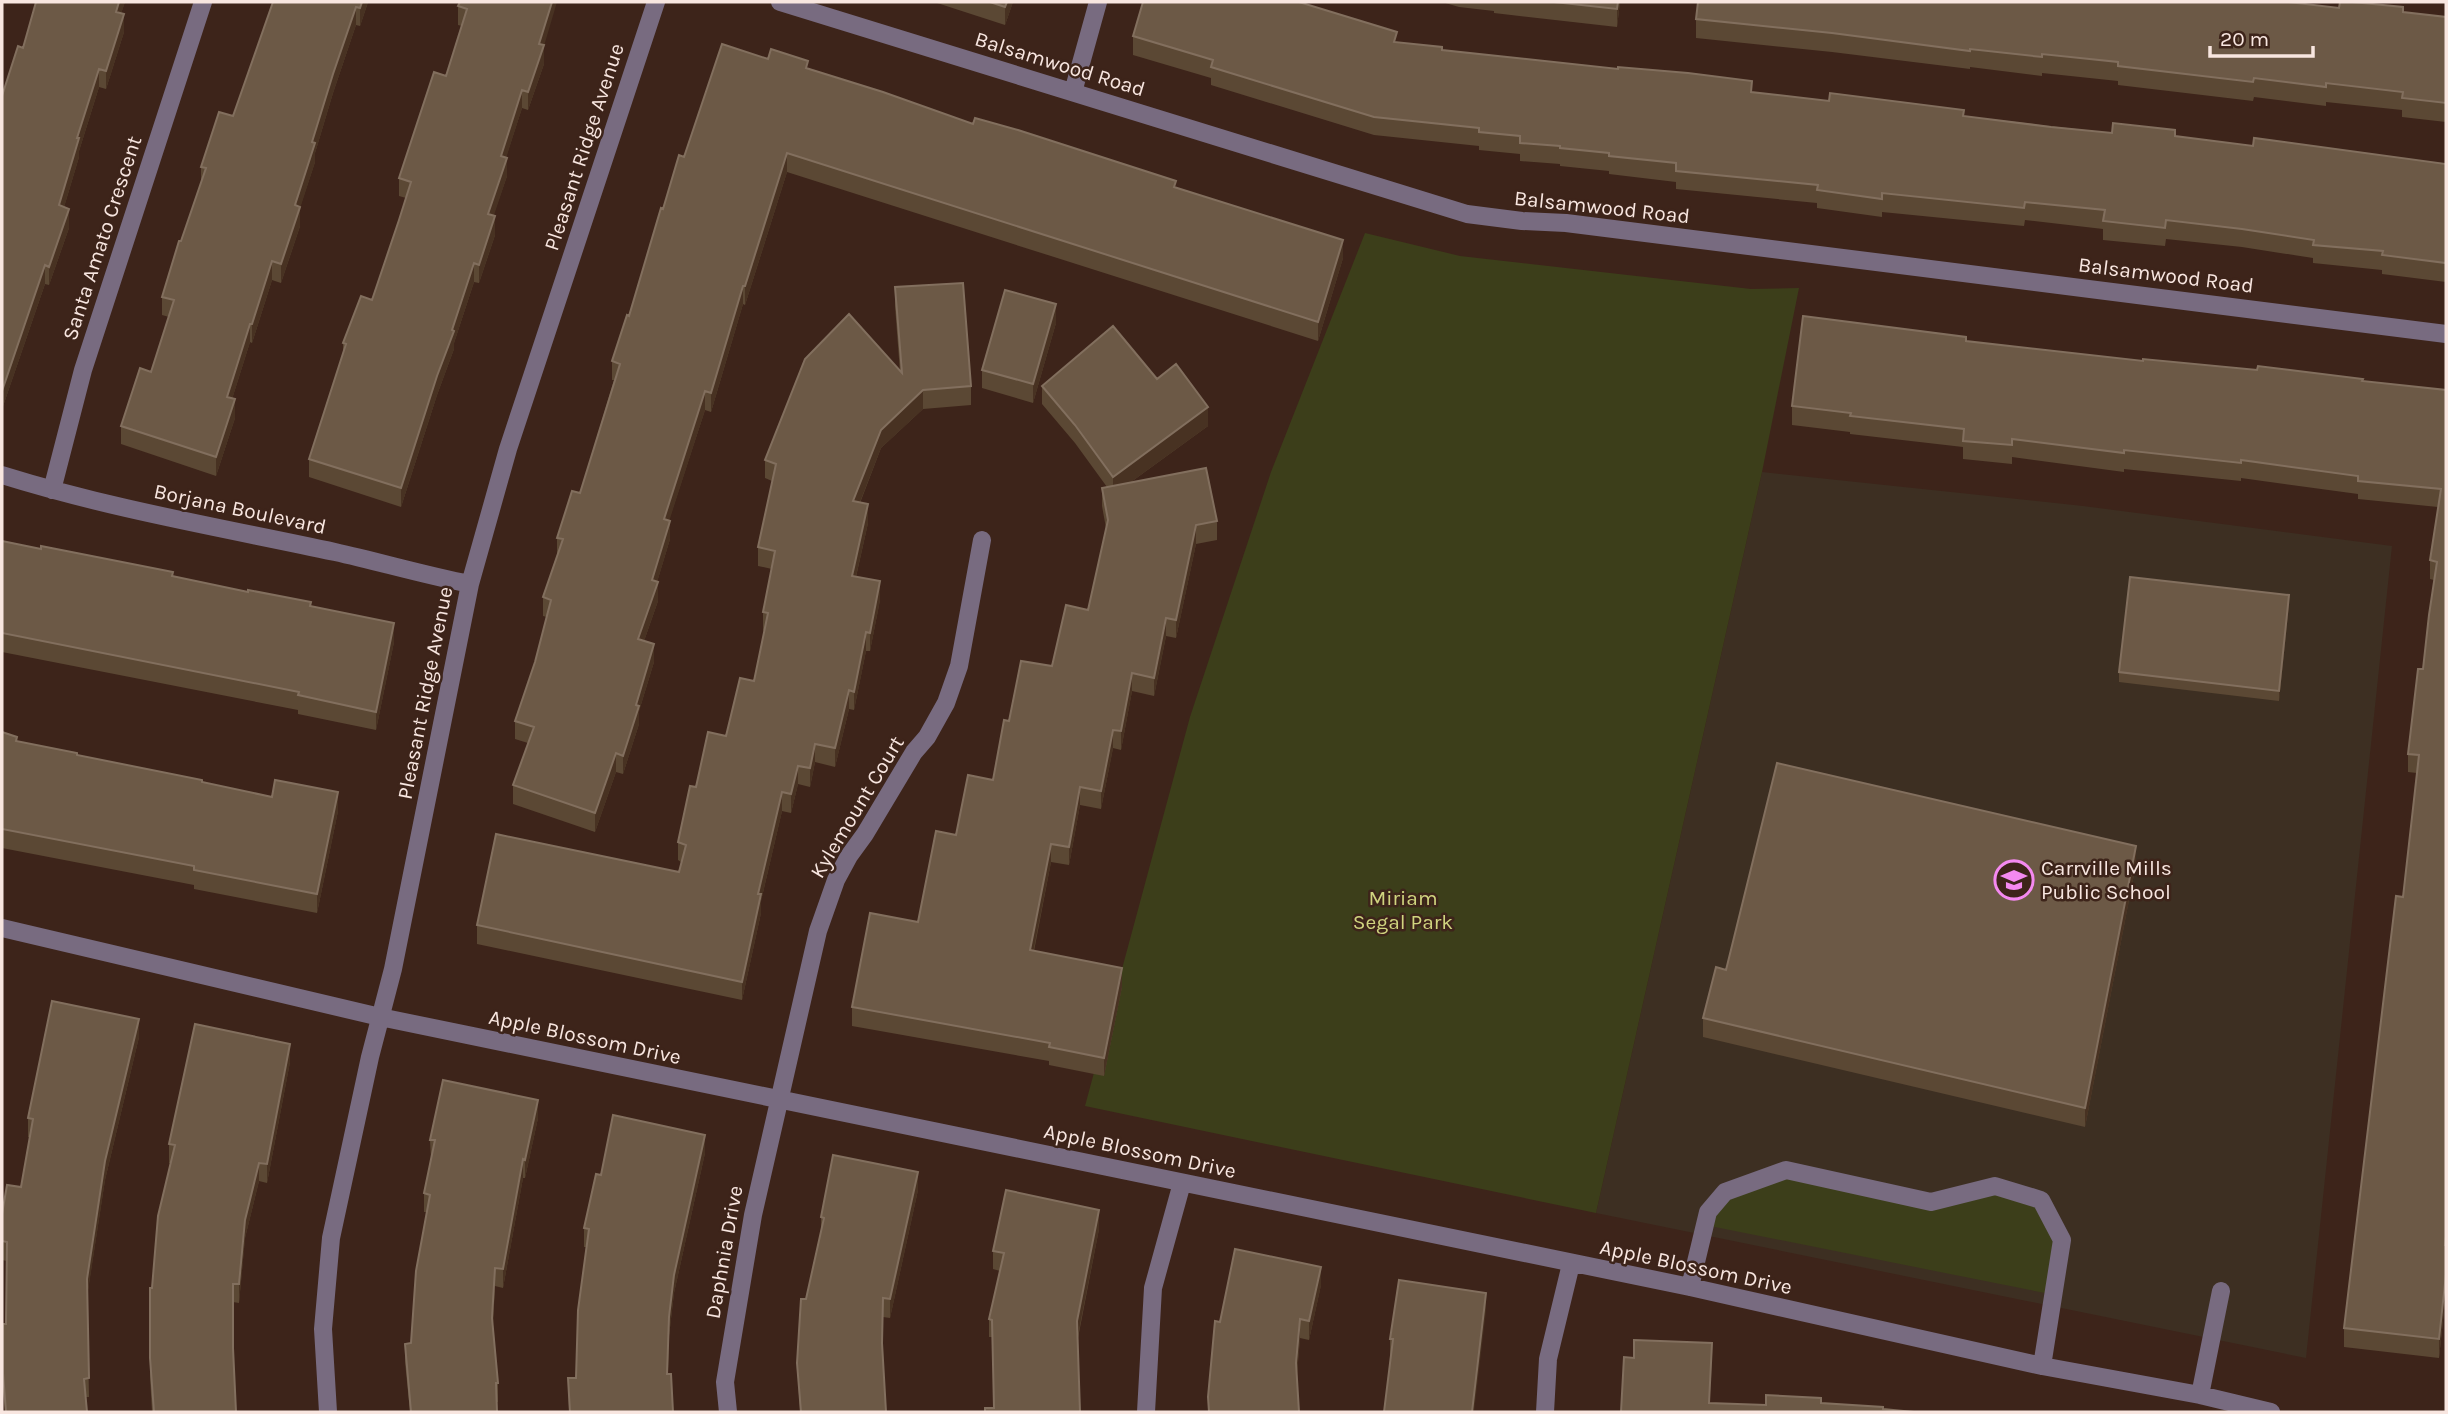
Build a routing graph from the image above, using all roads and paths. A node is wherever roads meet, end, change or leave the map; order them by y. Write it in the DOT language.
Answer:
graph roads {
  1 [pos="202,2"];
  2 [pos="656,2"];
  3 [pos="780,2"];
  4 [pos="1098,2"];
  5 [pos="1073,92"];
  6 [pos="2446,334"];
  7 [pos="2,475"];
  8 [pos="51,490"];
  9 [pos="982,540"];
  10 [pos="470,584"];
  11 [pos="2,928"];
  12 [pos="380,1017"];
  13 [pos="778,1100"];
  14 [pos="1182,1183"];
  15 [pos="1571,1264"];
  16 [pos="1690,1287"];
  17 [pos="2221,1291"];
  18 [pos="2042,1366"];
  19 [pos="2200,1395"];
  20 [pos="328,1412"];
  21 [pos="728,1412"];
  22 [pos="1146,1412"];
  23 [pos="1545,1412"];
  24 [pos="2271,1412"];
  1 -- 8 [label="street, Santa Amato Crescent"];
  2 -- 10 [label="street, Pleasant Ridge Avenue"];
  3 -- 5 [label="street, Balsamwood Road"];
  4 -- 5 [label="street"];
  5 -- 6 [label="street, Balsamwood Road"];
  7 -- 8 [label="street, Borjana Boulevard"];
  8 -- 10 [label="street, Borjana Boulevard"];
  9 -- 13 [label="street, Kylemount Court"];
  10 -- 12 [label="street, Pleasant Ridge Avenue"];
  11 -- 12 [label="street, Apple Blossom Drive"];
  12 -- 13 [label="street, Apple Blossom Drive"];
  12 -- 20 [label="street, Pleasant Ridge Avenue"];
  13 -- 14 [label="street, Apple Blossom Drive"];
  13 -- 21 [label="street, Daphnia Drive"];
  14 -- 15 [label="street, Apple Blossom Drive"];
  14 -- 22 [label="street"];
  15 -- 16 [label="street, Apple Blossom Drive"];
  15 -- 23 [label="street"];
  16 -- 18 [label="street, Apple Blossom Drive"];
  16 -- 18 [label="street"];
  17 -- 19 [label="street"];
  18 -- 19 [label="street, Apple Blossom Drive"];
  19 -- 24 [label="street, Apple Blossom Drive"];
}
